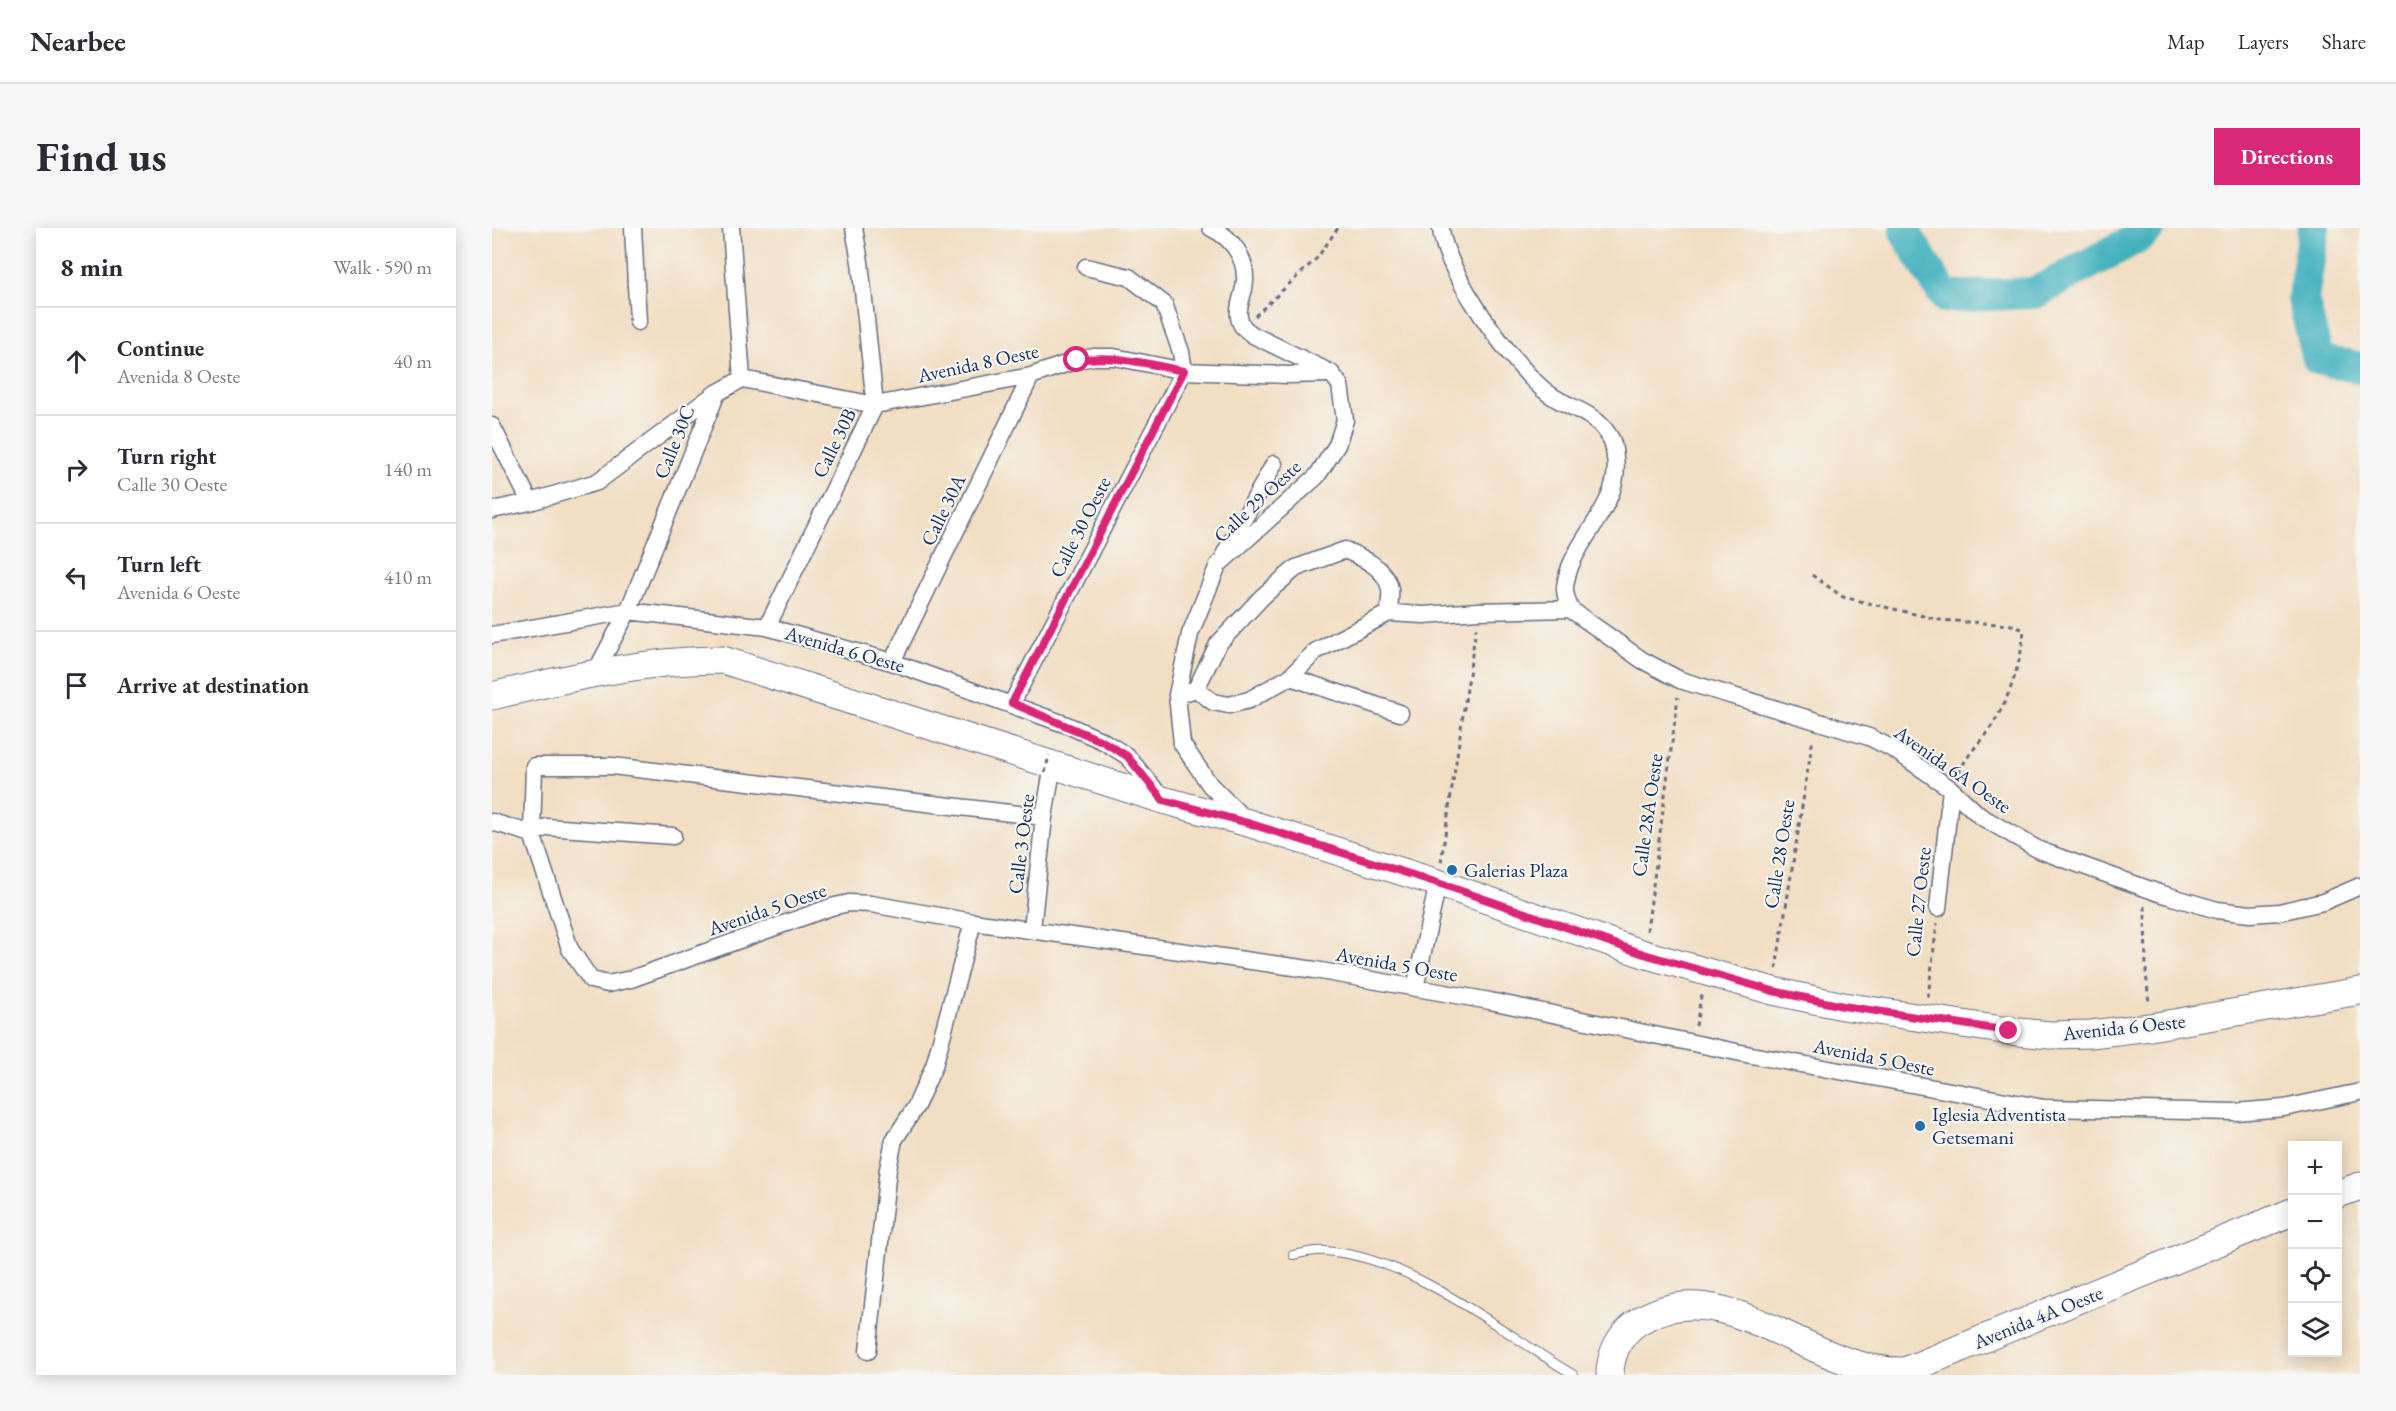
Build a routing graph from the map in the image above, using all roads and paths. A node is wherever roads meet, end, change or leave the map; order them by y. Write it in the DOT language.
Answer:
graph roads {
  1 [pos="633,228"];
  2 [pos="731,228"];
  3 [pos="855,228"];
  4 [pos="1211,228"];
  5 [pos="1338,228"];
  6 [pos="1441,228"];
  7 [pos="1086,267"];
  8 [pos="638,322"];
  9 [pos="1242,327"];
  10 [pos="1184,371"];
  11 [pos="1331,373"];
  12 [pos="1031,376"];
  13 [pos="742,379"];
  14 [pos="717,393"];
  15 [pos="875,405"];
  16 [pos="492,426"];
  17 [pos="1274,464"];
  18 [pos="530,502"];
  19 [pos="492,510"];
  20 [pos="1218,565"];
  21 [pos="1812,575"];
  22 [pos="1570,609"];
  23 [pos="628,610"];
  24 [pos="1478,611"];
  25 [pos="1389,613"];
  26 [pos="767,627"];
  27 [pos="492,635"];
  28 [pos="892,662"];
  29 [pos="596,671"];
  30 [pos="1290,677"];
  31 [pos="1680,680"];
  32 [pos="1196,689"];
  33 [pos="1177,695"];
  34 [pos="492,696"];
  35 [pos="1012,703"];
  36 [pos="1400,713"];
  37 [pos="1815,722"];
  38 [pos="1049,764"];
  39 [pos="1951,789"];
  40 [pos="1163,800"];
  41 [pos="1044,817"];
  42 [pos="492,822"];
  43 [pos="1248,823"];
  44 [pos="532,834"];
  45 [pos="674,836"];
  46 [pos="1438,883"];
  47 [pos="2360,886"];
  48 [pos="2145,887"];
  49 [pos="1938,908"];
  50 [pos="973,922"];
  51 [pos="1032,929"];
  52 [pos="1644,954"];
  53 [pos="1705,972"];
  54 [pos="1415,988"];
  55 [pos="1773,991"];
  56 [pos="2360,992"];
  57 [pos="1926,1020"];
  58 [pos="2150,1027"];
  59 [pos="1693,1043"];
  60 [pos="2360,1092"];
  61 [pos="2360,1186"];
  62 [pos="2342,1192"];
  63 [pos="2288,1214"];
  64 [pos="1293,1255"];
  65 [pos="868,1351"];
  66 [pos="1574,1375"];
  67 [pos="1610,1375"];
  1 -- 8 [label="street"];
  2 -- 13 [label="street"];
  3 -- 15 [label="street, Calle 30B"];
  4 -- 9 [label="street"];
  5 -- 9 [label="path"];
  6 -- 22 [label="street"];
  7 -- 10 [label="street"];
  9 -- 11 [label="street"];
  10 -- 11 [label="street, Avenida 8 Oeste"];
  10 -- 12 [label="street, Avenida 8 Oeste"];
  10 -- 35 [label="street, Calle 30 Oeste"];
  11 -- 20 [label="street, Calle 29 Oeste"];
  12 -- 15 [label="street, Avenida 8 Oeste"];
  12 -- 28 [label="street, Calle 30A"];
  13 -- 14 [label="street, Calle 30C"];
  13 -- 15 [label="street, Avenida 8 Oeste"];
  14 -- 18 [label="street"];
  14 -- 23 [label="street, Calle 30C"];
  15 -- 26 [label="street, Calle 30B"];
  16 -- 18 [label="street"];
  17 -- 20 [label="street"];
  18 -- 19 [label="street"];
  20 -- 33 [label="street, Calle 29 Oeste"];
  21 -- 39 [label="path"];
  22 -- 24 [label="street"];
  22 -- 31 [label="street, Avenida 6A Oeste"];
  23 -- 26 [label="street, Avenida 6 Oeste"];
  23 -- 27 [label="street, Avenida 6 Oeste"];
  23 -- 29 [label="street, Calle 30C"];
  24 -- 25 [label="street"];
  24 -- 46 [label="path"];
  25 -- 30 [label="street"];
  25 -- 32 [label="street"];
  26 -- 28 [label="street, Avenida 6 Oeste"];
  28 -- 35 [label="street, Avenida 6 Oeste"];
  29 -- 34 [label="main road, Avenida 6 Oeste"];
  29 -- 38 [label="main road, Avenida 6 Oeste"];
  30 -- 32 [label="street"];
  30 -- 36 [label="street"];
  31 -- 37 [label="street, Avenida 6A Oeste"];
  31 -- 52 [label="path, Calle 28A Oeste"];
  32 -- 33 [label="street"];
  33 -- 43 [label="street, Calle 29 Oeste"];
  35 -- 40 [label="street, Avenida 6 Oeste"];
  37 -- 39 [label="street, Avenida 6A Oeste"];
  37 -- 55 [label="path, Calle 28 Oeste"];
  38 -- 40 [label="main road, Avenida 6 Oeste"];
  38 -- 41 [label="street, Calle 3 Oeste"];
  39 -- 48 [label="street, Avenida 6A Oeste"];
  39 -- 49 [label="street, Calle 27 Oeste"];
  40 -- 43 [label="main road, Avenida 6 Oeste"];
  41 -- 44 [label="street, Avenida 5 Oeste"];
  41 -- 51 [label="street, Calle 3 Oeste"];
  42 -- 44 [label="street"];
  43 -- 46 [label="main road, Avenida 6 Oeste"];
  44 -- 45 [label="street"];
  44 -- 50 [label="street, Avenida 5 Oeste"];
  46 -- 52 [label="main road, Avenida 6 Oeste"];
  46 -- 54 [label="street"];
  47 -- 48 [label="street, Avenida 6A Oeste"];
  48 -- 58 [label="path"];
  49 -- 57 [label="path, Calle 27 Oeste"];
  50 -- 51 [label="street, Avenida 5 Oeste"];
  50 -- 65 [label="street"];
  51 -- 54 [label="street, Avenida 5 Oeste"];
  52 -- 53 [label="main road, Avenida 6 Oeste"];
  53 -- 55 [label="main road, Avenida 6 Oeste"];
  53 -- 59 [label="path"];
  54 -- 59 [label="street, Avenida 5 Oeste"];
  55 -- 57 [label="main road, Avenida 6 Oeste"];
  56 -- 58 [label="main road, Avenida 6 Oeste"];
  57 -- 58 [label="main road, Avenida 6 Oeste"];
  59 -- 60 [label="street, Avenida 5 Oeste"];
  61 -- 62 [label="main road"];
  63 -- 67 [label="main road, Avenida 4A Oeste"];
  64 -- 66 [label="lane"];
}
